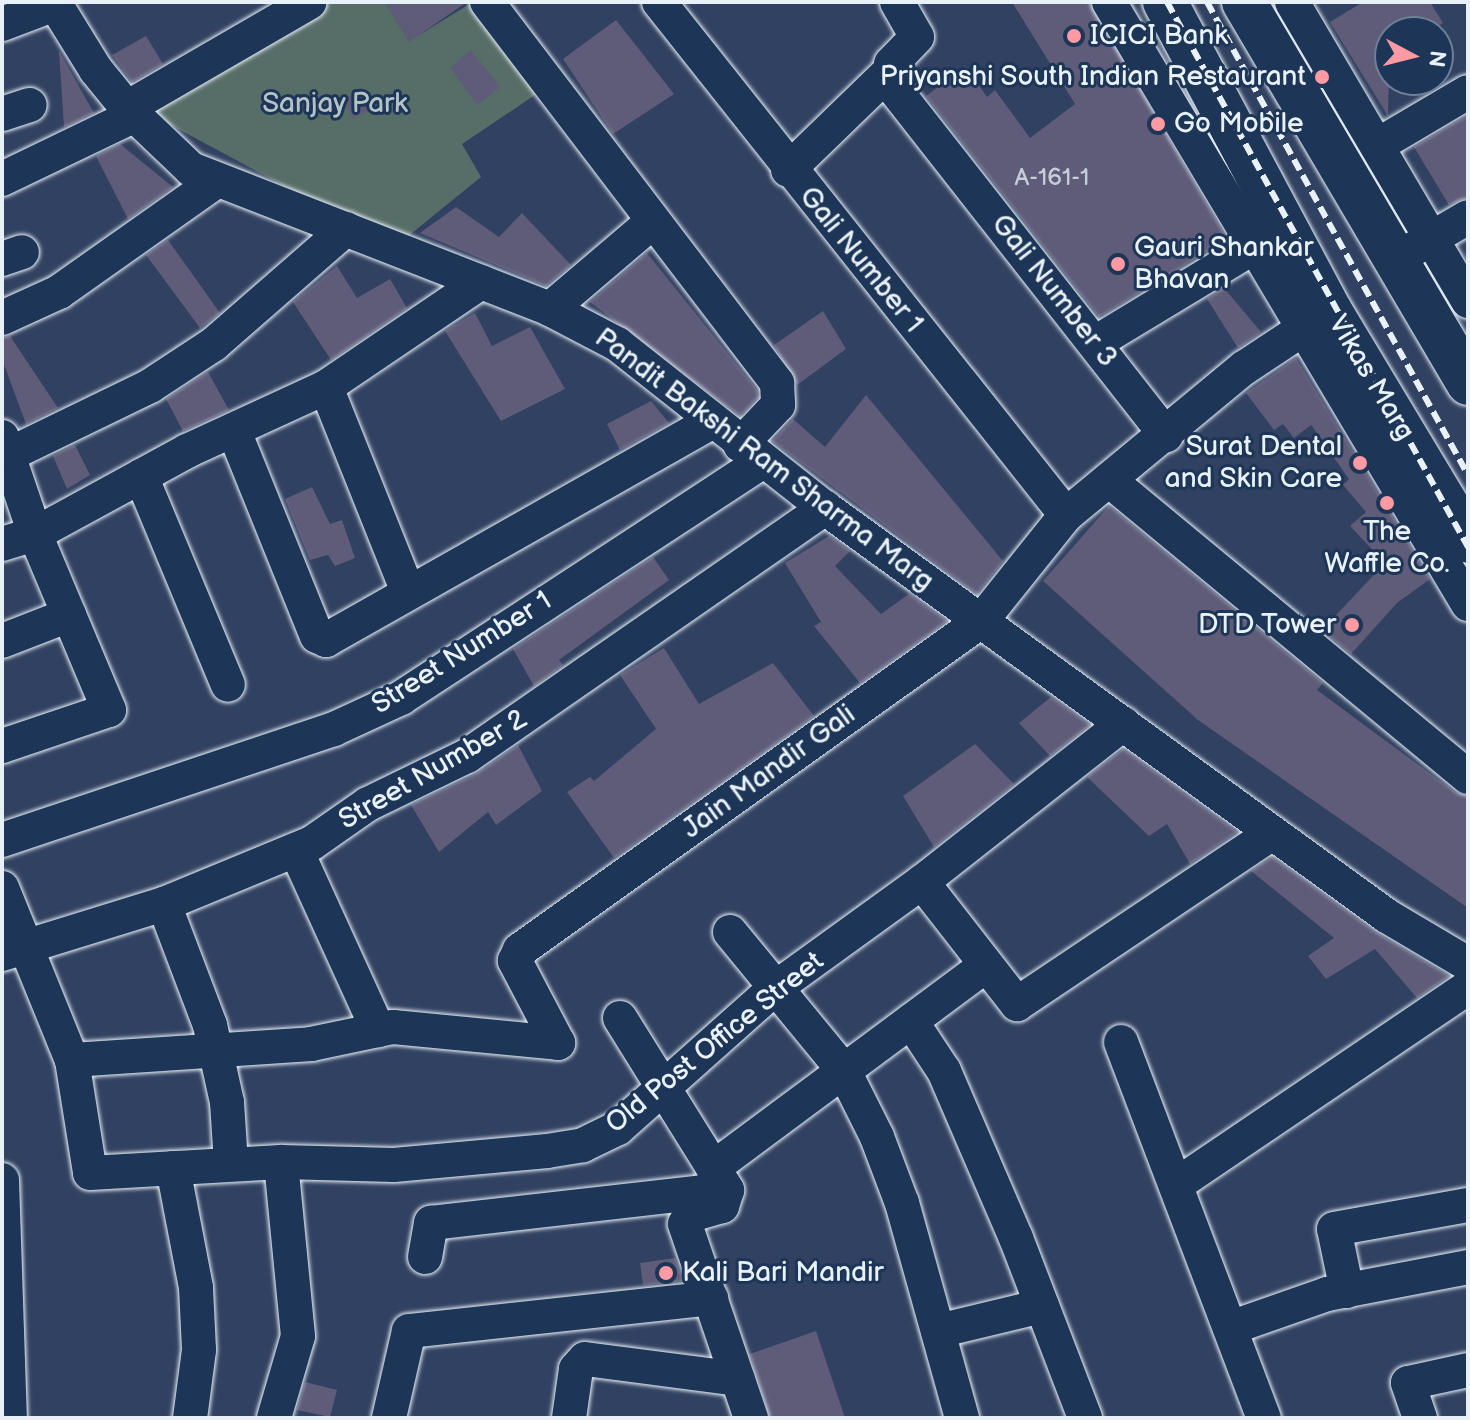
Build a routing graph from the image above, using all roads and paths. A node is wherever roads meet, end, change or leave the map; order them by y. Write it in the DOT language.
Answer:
graph roads {
  1 [pos="310,2"];
  2 [pos="487,2"];
  3 [pos="659,2"];
  4 [pos="897,2"];
  5 [pos="1109,2"];
  6 [pos="1165,2"];
  7 [pos="1244,2"];
  8 [pos="1292,2"];
  9 [pos="55,3"];
  10 [pos="2,24"];
  11 [pos="888,73"];
  12 [pos="1468,92"];
  13 [pos="130,112"];
  14 [pos="1378,145"];
  15 [pos="788,170"];
  16 [pos="2,179"];
  17 [pos="215,182"];
  18 [pos="1468,217"];
  19 [pos="651,223"];
  20 [pos="346,229"];
  21 [pos="1255,246"];
  22 [pos="1415,248"];
  23 [pos="481,282"];
  24 [pos="1468,301"];
  25 [pos="550,309"];
  26 [pos="2,318"];
  27 [pos="1316,319"];
  28 [pos="1095,343"];
  29 [pos="1468,383"];
  30 [pos="326,387"];
  31 [pos="711,422"];
  32 [pos="234,431"];
  33 [pos="1166,435"];
  34 [pos="5,446"];
  35 [pos="751,453"];
  36 [pos="141,476"];
  37 [pos="1109,480"];
  38 [pos="825,508"];
  39 [pos="1066,515"];
  40 [pos="35,534"];
  41 [pos="1468,541"];
  42 [pos="2,544"];
  43 [pos="408,592"];
  44 [pos="1468,604"];
  45 [pos="69,615"];
  46 [pos="981,621"];
  47 [pos="2,641"];
  48 [pos="228,685"];
  49 [pos="1123,724"];
  50 [pos="2,746"];
  51 [pos="1468,777"];
  52 [pos="1272,833"];
  53 [pos="2,840"];
  54 [pos="296,850"];
  55 [pos="922,882"];
  56 [pos="2,888"];
  57 [pos="164,904"];
  58 [pos="730,932"];
  59 [pos="14,949"];
  60 [pos="1468,964"];
  61 [pos="986,965"];
  62 [pos="1468,987"];
  63 [pos="774,989"];
  64 [pos="620,1018"];
  65 [pos="911,1021"];
  66 [pos="378,1030"];
  67 [pos="1121,1042"];
  68 [pos="216,1050"];
  69 [pos="72,1060"];
  70 [pos="844,1071"];
  71 [pos="666,1087"];
  72 [pos="281,1162"];
  73 [pos="231,1164"];
  74 [pos="173,1168"];
  75 [pos="720,1179"];
  76 [pos="2,1180"];
  77 [pos="1176,1185"];
  78 [pos="1468,1205"];
  79 [pos="4,1243"];
  80 [pos="425,1257"];
  81 [pos="1468,1267"];
  82 [pos="1347,1291"];
  83 [pos="711,1298"];
  84 [pos="1042,1306"];
  85 [pos="1230,1328"];
  86 [pos="938,1331"];
  87 [pos="1468,1370"];
  88 [pos="738,1379"];
  89 [pos="10,1418"];
  90 [pos="190,1418"];
  91 [pos="274,1418"];
  92 [pos="389,1418"];
  93 [pos="569,1418"];
  94 [pos="751,1418"];
  95 [pos="962,1418"];
  96 [pos="1085,1418"];
  97 [pos="1264,1418"];
  98 [pos="1420,1418"];
  1 -- 13 [label="street"];
  2 -- 19 [label="street, Street Number 1"];
  3 -- 15 [label="street, Gali Number 1"];
  4 -- 11 [label="street"];
  5 -- 21 [label="street"];
  6 -- 27 [label="main road, Vikas Marg"];
  7 -- 22 [label="main road"];
  8 -- 14 [label="street"];
  9 -- 10 [label="street"];
  9 -- 13 [label="street, Pandit Bakshi Ram Sharma Marg"];
  11 -- 15 [label="street"];
  11 -- 28 [label="street, Gali Number 3"];
  12 -- 14 [label="street"];
  13 -- 16 [label="street"];
  13 -- 17 [label="street, Pandit Bakshi Ram Sharma Marg"];
  14 -- 22 [label="street"];
  15 -- 39 [label="street, Gali Number 1"];
  17 -- 20 [label="street, Pandit Bakshi Ram Sharma Marg"];
  17 -- 26 [label="street"];
  18 -- 22 [label="street"];
  19 -- 25 [label="street"];
  19 -- 35 [label="street, Street Number 1"];
  20 -- 23 [label="street, Pandit Bakshi Ram Sharma Marg"];
  20 -- 34 [label="street"];
  21 -- 27 [label="street"];
  21 -- 28 [label="street"];
  22 -- 24 [label="street"];
  22 -- 29 [label="main road"];
  23 -- 25 [label="street, Pandit Bakshi Ram Sharma Marg"];
  23 -- 30 [label="street"];
  25 -- 31 [label="street, Pandit Bakshi Ram Sharma Marg"];
  27 -- 33 [label="street, Jain Mandir Gali"];
  27 -- 41 [label="main road, Vikas Marg"];
  27 -- 44 [label="street"];
  28 -- 33 [label="street, Gali Number 3"];
  30 -- 32 [label="street"];
  30 -- 43 [label="street"];
  31 -- 35 [label="street, Pandit Bakshi Ram Sharma Marg"];
  31 -- 43 [label="street"];
  32 -- 36 [label="street"];
  32 -- 43 [label="street"];
  33 -- 37 [label="street, Jain Mandir Gali"];
  34 -- 40 [label="street"];
  35 -- 38 [label="street, Pandit Bakshi Ram Sharma Marg"];
  35 -- 53 [label="street, Street Number 1"];
  36 -- 40 [label="street"];
  36 -- 48 [label="street"];
  37 -- 39 [label="street, Jain Mandir Gali"];
  37 -- 51 [label="street"];
  38 -- 46 [label="street, Pandit Bakshi Ram Sharma Marg"];
  38 -- 54 [label="street, Street Number 2"];
  39 -- 46 [label="street, Jain Mandir Gali"];
  40 -- 42 [label="street"];
  40 -- 45 [label="street"];
  45 -- 47 [label="street"];
  45 -- 50 [label="street"];
  46 -- 49 [label="street, Pandit Bakshi Ram Sharma Marg"];
  46 -- 66 [label="street, Jain Mandir Gali"];
  49 -- 52 [label="street, Pandit Bakshi Ram Sharma Marg"];
  49 -- 55 [label="street, Old Post Office Street"];
  52 -- 60 [label="street, Pandit Bakshi Ram Sharma Marg"];
  52 -- 61 [label="street"];
  54 -- 57 [label="street, Street Number 2"];
  54 -- 66 [label="street"];
  55 -- 61 [label="street"];
  55 -- 63 [label="street, Old Post Office Street"];
  56 -- 59 [label="street"];
  57 -- 59 [label="street, Street Number 2"];
  57 -- 68 [label="street"];
  58 -- 63 [label="street"];
  59 -- 69 [label="street"];
  61 -- 65 [label="street"];
  62 -- 77 [label="street"];
  63 -- 70 [label="street"];
  63 -- 71 [label="street, Old Post Office Street"];
  64 -- 71 [label="street"];
  65 -- 70 [label="street"];
  65 -- 84 [label="street"];
  66 -- 68 [label="street"];
  67 -- 77 [label="street"];
  68 -- 69 [label="street"];
  68 -- 73 [label="street"];
  69 -- 74 [label="street, Old Post Office Street"];
  70 -- 75 [label="street"];
  70 -- 86 [label="street"];
  71 -- 72 [label="street, Old Post Office Street"];
  71 -- 75 [label="street"];
  72 -- 73 [label="street, Old Post Office Street"];
  72 -- 91 [label="street"];
  73 -- 74 [label="street, Old Post Office Street"];
  74 -- 90 [label="street"];
  75 -- 80 [label="street"];
  75 -- 83 [label="street"];
  76 -- 79 [label="street"];
  77 -- 85 [label="street"];
  78 -- 82 [label="street"];
  79 -- 89 [label="street"];
  81 -- 82 [label="street"];
  82 -- 85 [label="street"];
  83 -- 88 [label="street"];
  83 -- 92 [label="street"];
  84 -- 86 [label="street"];
  84 -- 96 [label="street"];
  85 -- 97 [label="street"];
  86 -- 95 [label="street"];
  87 -- 98 [label="street"];
  88 -- 93 [label="street"];
  88 -- 94 [label="street"];
}
